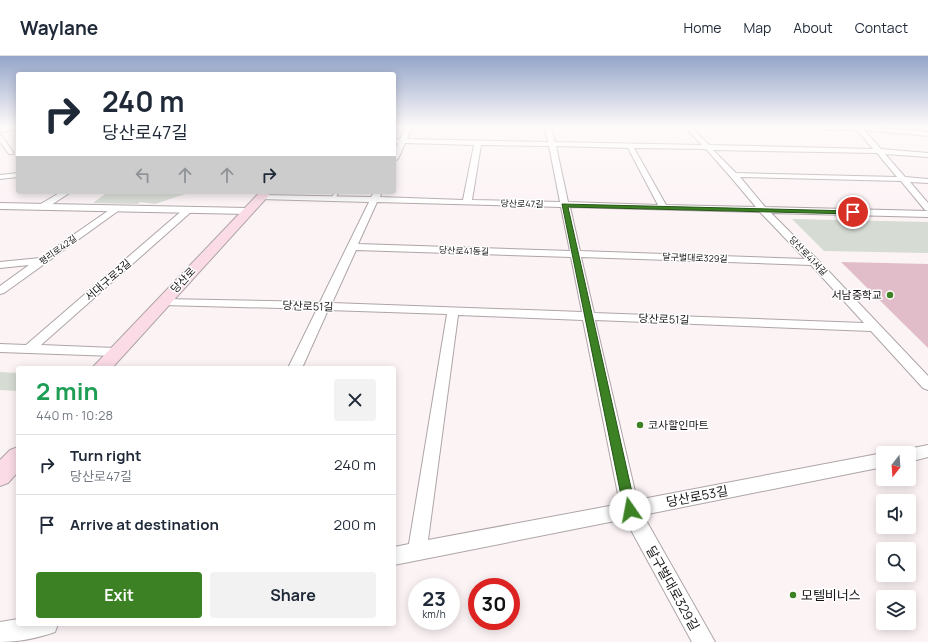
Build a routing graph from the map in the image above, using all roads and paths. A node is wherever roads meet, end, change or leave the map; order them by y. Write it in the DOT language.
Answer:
graph roads {
  1 [pos="476,154"];
  2 [pos="554,154"];
  3 [pos="635,154"];
  4 [pos="714,154"];
  5 [pos="882,154"];
  6 [pos="16,175"];
  7 [pos="733,175"];
  8 [pos="0,177"];
  9 [pos="903,179"];
  10 [pos="928,181"];
  11 [pos="64,194"];
  12 [pos="263,195"];
  13 [pos="335,196"];
  14 [pos="376,196"];
  15 [pos="467,203"];
  16 [pos="565,205"];
  17 [pos="0,206"];
  18 [pos="42,207"];
  19 [pos="664,208"];
  20 [pos="928,208"];
  21 [pos="115,209"];
  22 [pos="188,210"];
  23 [pos="763,210"];
  24 [pos="248,211"];
  25 [pos="928,214"];
  26 [pos="352,247"];
  27 [pos="575,255"];
  28 [pos="42,261"];
  29 [pos="814,262"];
  30 [pos="0,265"];
  31 [pos="0,291"];
  32 [pos="163,302"];
  33 [pos="324,306"];
  34 [pos="453,311"];
  35 [pos="588,316"];
  36 [pos="874,328"];
  37 [pos="0,348"];
  38 [pos="29,349"];
  39 [pos="115,352"];
  40 [pos="103,366"];
  41 [pos="296,366"];
  42 [pos="928,385"];
  43 [pos="928,451"];
  44 [pos="916,454"];
  45 [pos="16,458"];
  46 [pos="876,461"];
  47 [pos="0,476"];
  48 [pos="630,510"];
  49 [pos="417,552"];
  50 [pos="396,556"];
  51 [pos="37,626"];
  52 [pos="0,633"];
  53 [pos="704,642"];
  1 -- 15 [label="street"];
  2 -- 16 [label="street, 달구벌대로329길"];
  3 -- 19 [label="street"];
  4 -- 7 [label="street, 당산로41서길"];
  5 -- 9 [label="street"];
  6 -- 8 [label="street"];
  7 -- 9 [label="street"];
  7 -- 23 [label="street, 당산로41서길"];
  9 -- 10 [label="street"];
  9 -- 20 [label="street"];
  11 -- 18 [label="street"];
  12 -- 13 [label="street, 당산로47길"];
  12 -- 24 [label="main road, 당산로"];
  13 -- 14 [label="street, 당산로47길"];
  14 -- 15 [label="street, 당산로47길"];
  14 -- 26 [label="street"];
  15 -- 16 [label="street, 당산로47길"];
  16 -- 19 [label="street, 당산로47길"];
  16 -- 27 [label="street, 달구벌대로329길"];
  17 -- 18 [label="street"];
  18 -- 21 [label="street"];
  19 -- 23 [label="street, 당산로47길"];
  21 -- 22 [label="street"];
  21 -- 28 [label="street, 평리로42길"];
  22 -- 24 [label="street"];
  22 -- 38 [label="street, 서대구로3길"];
  23 -- 25 [label="street, 당산로47길"];
  23 -- 29 [label="street, 당산로41서길"];
  24 -- 32 [label="main road, 당산로"];
  26 -- 27 [label="street, 당산로41동길"];
  26 -- 33 [label="street"];
  27 -- 29 [label="street, 달구벌대로329길"];
  27 -- 35 [label="street, 달구벌대로329길"];
  28 -- 30 [label="street"];
  28 -- 31 [label="street, 평리로42길"];
  29 -- 36 [label="street, 당산로41서길"];
  32 -- 33 [label="street, 당산로51길"];
  32 -- 39 [label="main road, 당산로"];
  33 -- 34 [label="street, 당산로51길"];
  33 -- 41 [label="street"];
  34 -- 35 [label="street, 당산로51길"];
  34 -- 49 [label="street"];
  35 -- 36 [label="street, 당산로51길"];
  35 -- 48 [label="street, 달구벌대로329길"];
  36 -- 42 [label="street, 당산로41서길"];
  37 -- 38 [label="street"];
  38 -- 39 [label="street"];
  39 -- 40 [label="main road, 당산로"];
  43 -- 44 [label="street"];
  45 -- 47 [label="main road"];
  46 -- 48 [label="street, 당산로53길"];
  48 -- 49 [label="street, 당산로53길"];
  48 -- 53 [label="street, 달구벌대로329길"];
  49 -- 50 [label="street, 당산로53길"];
  51 -- 52 [label="street"];
}
